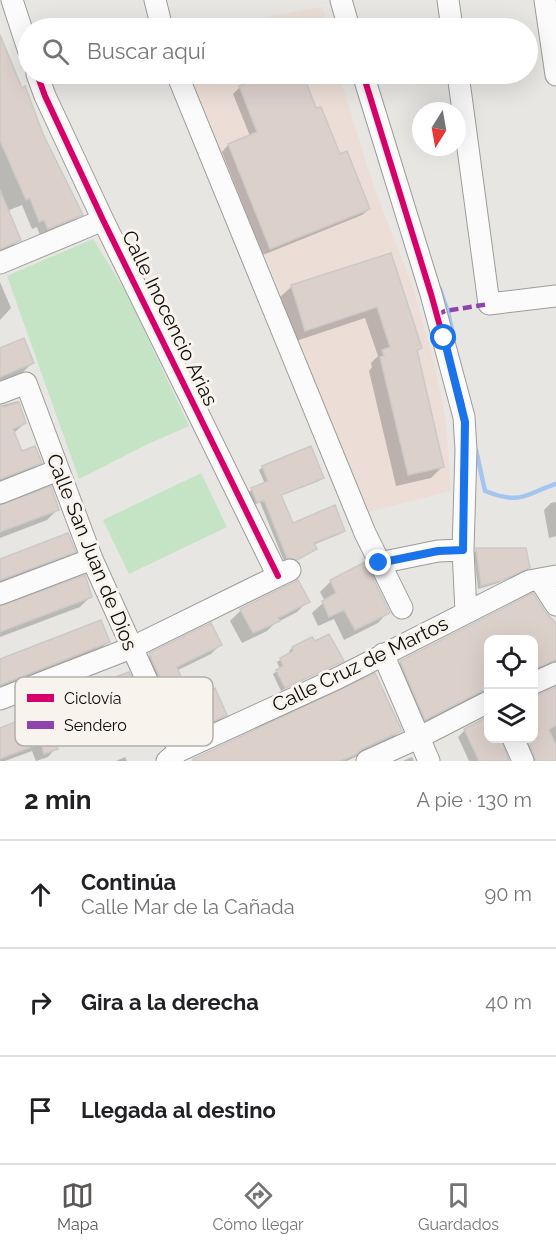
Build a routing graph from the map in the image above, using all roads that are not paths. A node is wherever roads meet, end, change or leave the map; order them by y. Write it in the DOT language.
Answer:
graph roads {
  1 [pos="12,0"];
  2 [pos="155,0"];
  3 [pos="341,0"];
  4 [pos="448,0"];
  5 [pos="545,0"];
  6 [pos="18,18"];
  7 [pos="160,18"];
  8 [pos="346,18"];
  9 [pos="451,18"];
  10 [pos="556,75"];
  11 [pos="41,84"];
  12 [pos="181,84"];
  13 [pos="366,84"];
  14 [pos="459,84"];
  15 [pos="103,220"];
  16 [pos="0,263"];
  17 [pos="556,296"];
  18 [pos="0,393"];
  19 [pos="58,470"];
  20 [pos="0,493"];
  21 [pos="463,550"];
  22 [pos="92,559"];
  23 [pos="379,563"];
  24 [pos="548,578"];
  25 [pos="0,594"];
  26 [pos="556,604"];
  27 [pos="402,608"];
  28 [pos="466,612"];
  29 [pos="131,648"];
  30 [pos="383,654"];
  31 [pos="556,673"];
  32 [pos="57,677"];
  33 [pos="142,677"];
  34 [pos="538,681"];
  35 [pos="15,693"];
  36 [pos="0,699"];
  37 [pos="484,705"];
  38 [pos="213,737"];
  39 [pos="418,738"];
  40 [pos="515,743"];
  41 [pos="194,746"];
  42 [pos="173,756"];
  43 [pos="367,761"];
  44 [pos="429,761"];
  45 [pos="523,761"];
  1 -- 6 [label="street"];
  2 -- 7 [label="street"];
  3 -- 8 [label="street"];
  4 -- 9 [label="street"];
  5 -- 10 [label="street"];
  11 -- 15 [label="street, Calle Inocencio Arias"];
  12 -- 23 [label="street"];
  13 -- 21 [label="street"];
  14 -- 17 [label="street"];
  15 -- 16 [label="street"];
  15 -- 29 [label="street, Calle Inocencio Arias"];
  18 -- 19 [label="street, Calle San Juan de Dios"];
  19 -- 20 [label="street"];
  19 -- 22 [label="street, Calle San Juan de Dios"];
  21 -- 23 [label="street"];
  21 -- 28 [label="street"];
  22 -- 25 [label="street"];
  22 -- 29 [label="street, Calle San Juan de Dios"];
  23 -- 27 [label="street"];
  24 -- 26 [label="street"];
  24 -- 28 [label="street, Calle Cruz de Martos"];
  28 -- 30 [label="street, Calle Cruz de Martos"];
  29 -- 32 [label="street"];
  29 -- 33 [label="street, Calle San Juan de Dios"];
  30 -- 38 [label="street, Calle Cruz de Martos"];
  30 -- 39 [label="street"];
  31 -- 34 [label="street"];
  35 -- 36 [label="street"];
  37 -- 39 [label="street"];
  39 -- 43 [label="street"];
  39 -- 44 [label="street"];
  40 -- 45 [label="street"];
  41 -- 42 [label="street, Calle Cruz de Martos"];
}
